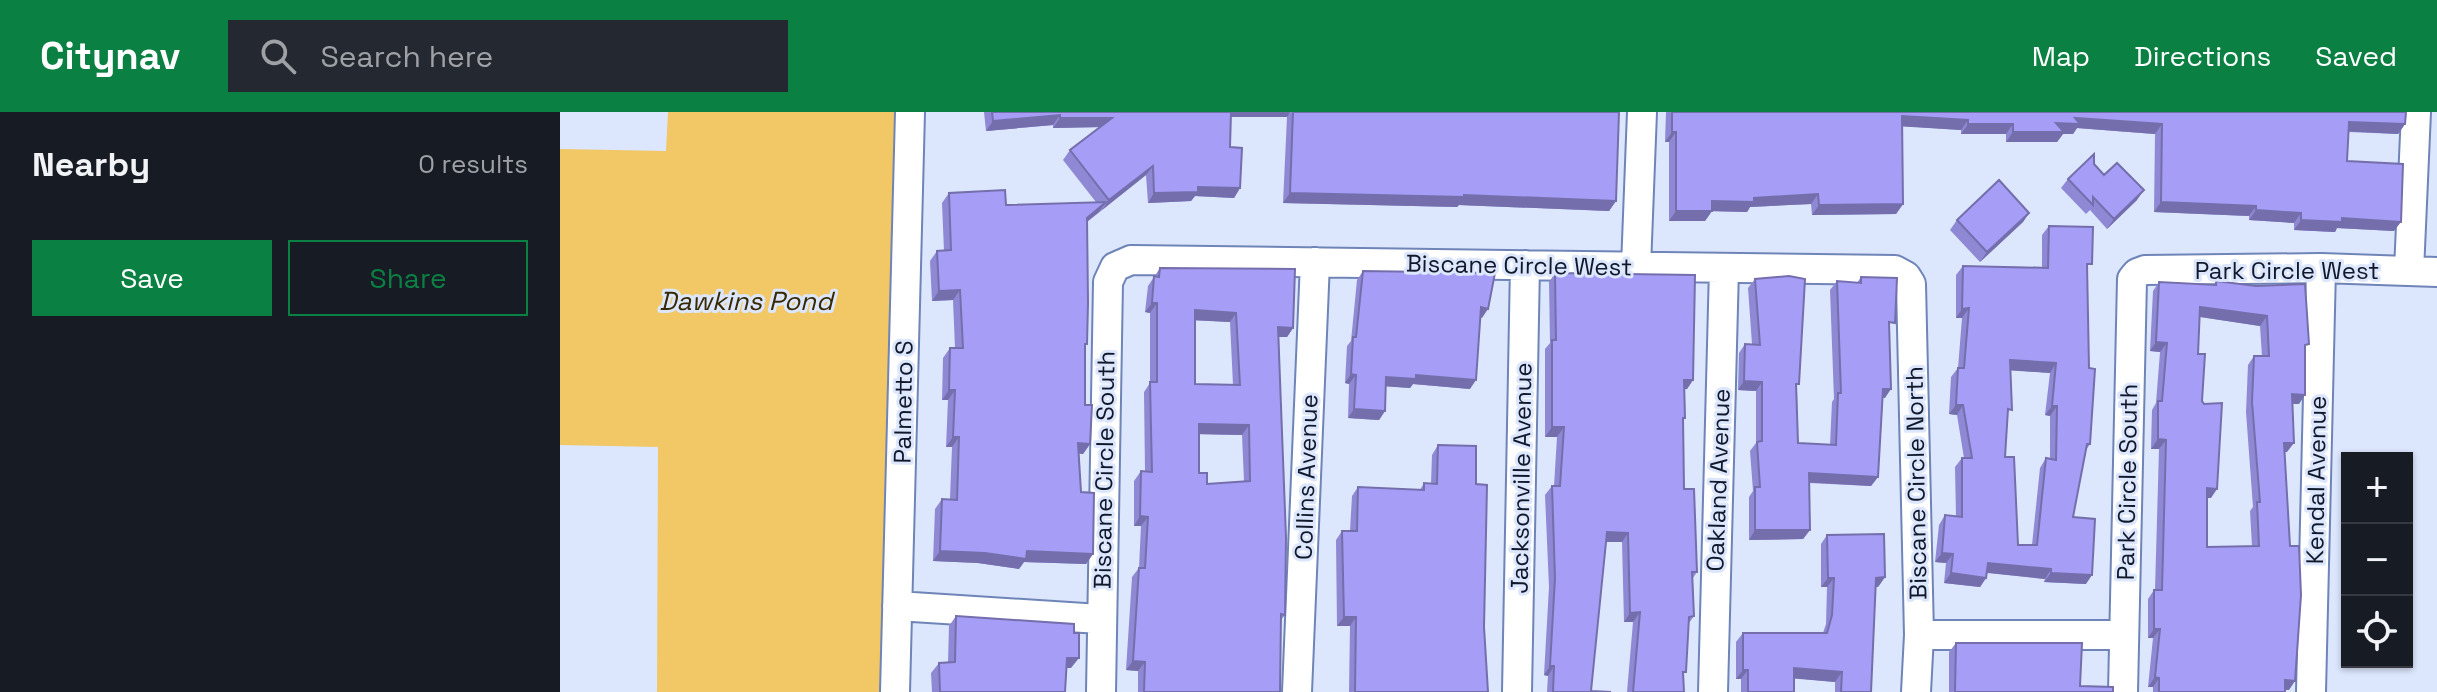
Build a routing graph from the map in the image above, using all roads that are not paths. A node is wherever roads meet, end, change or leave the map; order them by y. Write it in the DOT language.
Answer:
graph roads {
  1 [pos="910,112"];
  2 [pos="1642,112"];
  3 [pos="2416,112"];
  4 [pos="1131,260"];
  5 [pos="1315,262"];
  6 [pos="1525,265"];
  7 [pos="1636,267"];
  8 [pos="1724,268"];
  9 [pos="2321,268"];
  10 [pos="2409,271"];
  11 [pos="2437,272"];
  12 [pos="2137,273"];
  13 [pos="1906,276"];
  14 [pos="897,606"];
  15 [pos="1100,619"];
  16 [pos="1919,635"];
  17 [pos="2123,635"];
  18 [pos="895,692"];
  19 [pos="1101,692"];
  20 [pos="1297,692"];
  21 [pos="1517,692"];
  22 [pos="1713,692"];
  23 [pos="1916,692"];
  24 [pos="2123,692"];
  25 [pos="2311,692"];
  1 -- 14 [label="street, Palmetto S"];
  2 -- 7 [label="street"];
  3 -- 10 [label="street"];
  4 -- 5 [label="street, Biscane Circle West"];
  4 -- 15 [label="street, Biscane Circle South"];
  5 -- 6 [label="street, Biscane Circle West"];
  5 -- 20 [label="street, Collins Avenue"];
  6 -- 7 [label="street, Biscane Circle West"];
  6 -- 21 [label="street, Jacksonville Avenue"];
  7 -- 8 [label="street, Biscane Circle West"];
  8 -- 13 [label="street, Biscane Circle West"];
  8 -- 22 [label="street, Oakland Avenue"];
  9 -- 10 [label="street, Park Circle West"];
  9 -- 12 [label="street, Park Circle West"];
  9 -- 25 [label="street, Kendal Avenue"];
  10 -- 11 [label="street, Park Circle West"];
  12 -- 17 [label="street, Park Circle South"];
  13 -- 16 [label="street, Biscane Circle North"];
  14 -- 15 [label="street"];
  14 -- 18 [label="street, Palmetto S"];
  15 -- 19 [label="street, Biscane Circle South"];
  16 -- 17 [label="street"];
  16 -- 23 [label="street, Biscane Circle North"];
  17 -- 24 [label="street, Park Circle South"];
}
